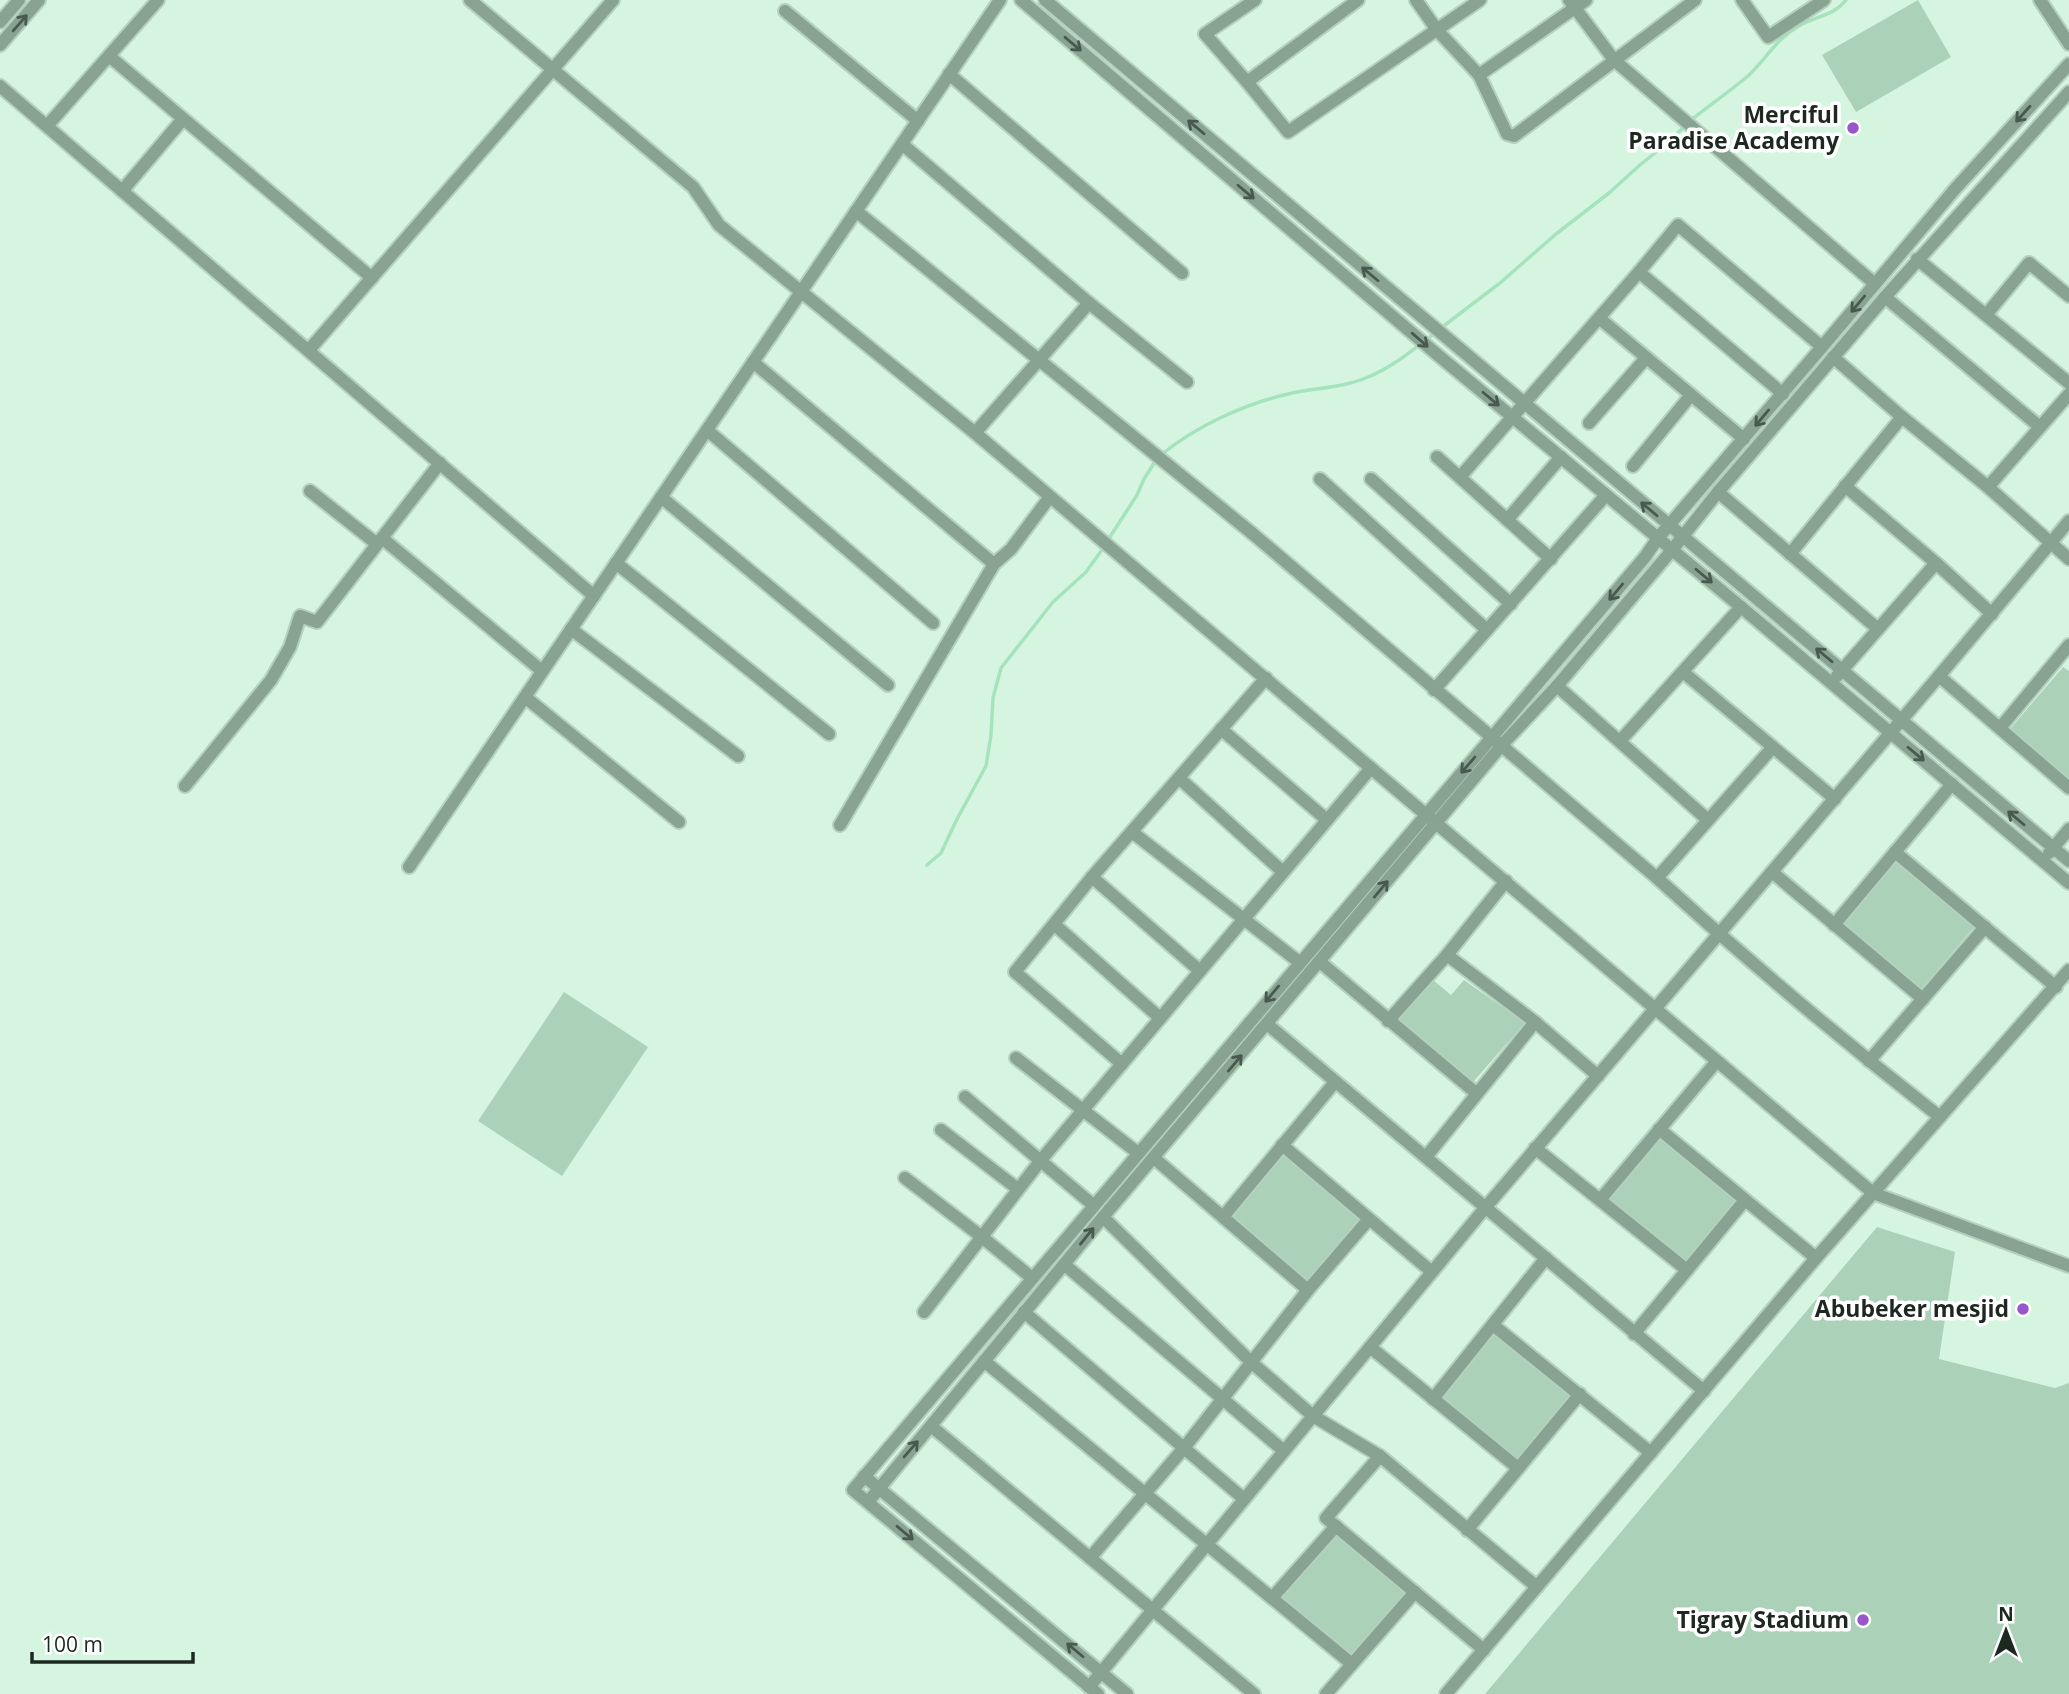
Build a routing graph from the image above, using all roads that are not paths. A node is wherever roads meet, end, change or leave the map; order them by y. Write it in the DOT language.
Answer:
graph roads {
  1 [pos="19,0"];
  2 [pos="39,0"];
  3 [pos="158,0"];
  4 [pos="470,0"];
  5 [pos="613,0"];
  6 [pos="1000,0"];
  7 [pos="1021,0"];
  8 [pos="1045,0"];
  9 [pos="1255,0"];
  10 [pos="1358,0"];
  11 [pos="1416,0"];
  12 [pos="1480,0"];
  13 [pos="1586,0"];
  14 [pos="1695,0"];
  15 [pos="1742,0"];
  16 [pos="1824,0"];
  17 [pos="2040,0"];
  18 [pos="1572,4"];
  19 [pos="785,11"];
  20 [pos="0,22"];
  21 [pos="1437,30"];
  22 [pos="2069,44"];
  23 [pos="0,45"];
  24 [pos="109,56"];
  25 [pos="1614,60"];
  26 [pos="2069,64"];
  27 [pos="553,69"];
  28 [pos="949,74"];
  29 [pos="1479,75"];
  30 [pos="1247,82"];
  31 [pos="0,86"];
  32 [pos="2069,92"];
  33 [pos="184,119"];
  34 [pos="918,121"];
  35 [pos="47,126"];
  36 [pos="902,144"];
  37 [pos="1955,189"];
  38 [pos="122,191"];
  39 [pos="1969,202"];
  40 [pos="856,211"];
  41 [pos="1917,260"];
  42 [pos="1639,272"];
  43 [pos="1182,273"];
  44 [pos="372,278"];
  45 [pos="1874,284"];
  46 [pos="801,292"];
  47 [pos="2069,296"];
  48 [pos="1885,297"];
  49 [pos="1089,303"];
  50 [pos="1986,315"];
  51 [pos="1599,318"];
  52 [pos="1822,347"];
  53 [pos="309,350"];
  54 [pos="1833,357"];
  55 [pos="1646,358"];
  56 [pos="1039,359"];
  57 [pos="754,362"];
  58 [pos="1187,382"];
  59 [pos="2069,383"];
  60 [pos="1783,394"];
  61 [pos="2069,394"];
  62 [pos="1691,395"];
  63 [pos="1524,404"];
  64 [pos="1902,417"];
  65 [pos="1513,418"];
  66 [pos="1589,423"];
  67 [pos="2040,427"];
  68 [pos="707,430"];
  69 [pos="975,433"];
  70 [pos="1744,439"];
  71 [pos="1437,457"];
  72 [pos="1561,457"];
  73 [pos="440,463"];
  74 [pos="1633,466"];
  75 [pos="1460,477"];
  76 [pos="1320,479"];
  77 [pos="1371,479"];
  78 [pos="1845,486"];
  79 [pos="1988,487"];
  80 [pos="310,491"];
  81 [pos="1718,492"];
  82 [pos="1606,495"];
  83 [pos="661,497"];
  84 [pos="1049,498"];
  85 [pos="1507,520"];
  86 [pos="2069,521"];
  87 [pos="1669,526"];
  88 [pos="1683,536"];
  89 [pos="1658,538"];
  90 [pos="379,541"];
  91 [pos="2050,543"];
  92 [pos="1672,550"];
  93 [pos="1790,554"];
  94 [pos="1551,559"];
  95 [pos="2069,559"];
  96 [pos="616,563"];
  97 [pos="1936,563"];
  98 [pos="994,564"];
  99 [pos="594,596"];
  100 [pos="1511,604"];
  101 [pos="1741,607"];
  102 [pos="1992,614"];
  103 [pos="933,623"];
  104 [pos="571,629"];
  105 [pos="1878,629"];
  106 [pos="1487,630"];
  107 [pos="2069,645"];
  108 [pos="2064,662"];
  109 [pos="1842,670"];
  110 [pos="542,671"];
  111 [pos="1683,672"];
  112 [pos="1939,677"];
  113 [pos="1266,678"];
  114 [pos="1831,683"];
  115 [pos="888,685"];
  116 [pos="1557,685"];
  117 [pos="1434,690"];
  118 [pos="524,697"];
  119 [pos="1902,720"];
  120 [pos="2000,728"];
  121 [pos="1222,729"];
  122 [pos="1891,733"];
  123 [pos="829,734"];
  124 [pos="1620,741"];
  125 [pos="1496,742"];
  126 [pos="1773,747"];
  127 [pos="738,756"];
  128 [pos="1371,768"];
  129 [pos="1179,778"];
  130 [pos="1952,784"];
  131 [pos="185,786"];
  132 [pos="2069,788"];
  133 [pos="1835,799"];
  134 [pos="1425,815"];
  135 [pos="1327,820"];
  136 [pos="1708,820"];
  137 [pos="679,822"];
  138 [pos="1436,823"];
  139 [pos="840,825"];
  140 [pos="2069,829"];
  141 [pos="1132,832"];
  142 [pos="2053,848"];
  143 [pos="1895,852"];
  144 [pos="2042,860"];
  145 [pos="2069,861"];
  146 [pos="409,867"];
  147 [pos="1283,872"];
  148 [pos="1772,872"];
  149 [pos="1092,877"];
  150 [pos="1657,878"];
  151 [pos="1506,881"];
  152 [pos="2069,883"];
  153 [pos="1244,919"];
  154 [pos="1055,925"];
  155 [pos="1834,925"];
  156 [pos="1985,927"];
  157 [pos="1719,934"];
  158 [pos="1447,955"];
  159 [pos="1299,962"];
  160 [pos="1320,962"];
  161 [pos="2069,970"];
  162 [pos="1200,971"];
  163 [pos="2056,987"];
  164 [pos="1923,999"];
  165 [pos="1656,1009"];
  166 [pos="1160,1018"];
  167 [pos="1388,1021"];
  168 [pos="1535,1022"];
  169 [pos="1267,1024"];
  170 [pos="1016,1058"];
  171 [pos="1717,1061"];
  172 [pos="1869,1061"];
  173 [pos="1122,1064"];
  174 [pos="1598,1076"];
  175 [pos="1335,1082"];
  176 [pos="1476,1093"];
  177 [pos="965,1097"];
  178 [pos="1083,1110"];
  179 [pos="1940,1118"];
  180 [pos="1659,1129"];
  181 [pos="941,1130"];
  182 [pos="1282,1145"];
  183 [pos="1535,1148"];
  184 [pos="1138,1153"];
  185 [pos="1426,1157"];
  186 [pos="1154,1158"];
  187 [pos="1041,1160"];
  188 [pos="905,1178"];
  189 [pos="1018,1189"];
  190 [pos="1873,1193"];
  191 [pos="1600,1200"];
  192 [pos="1745,1200"];
  193 [pos="1093,1205"];
  194 [pos="1485,1208"];
  195 [pos="1103,1217"];
  196 [pos="1223,1217"];
  197 [pos="1369,1219"];
  198 [pos="982,1237"];
  199 [pos="1546,1258"];
  200 [pos="1816,1258"];
  201 [pos="1065,1265"];
  202 [pos="2069,1266"];
  203 [pos="1687,1270"];
  204 [pos="1432,1272"];
  205 [pos="1032,1278"];
  206 [pos="1308,1290"];
  207 [pos="923,1312"];
  208 [pos="1024,1312"];
  209 [pos="1493,1325"];
  210 [pos="1634,1334"];
  211 [pos="1370,1347"];
  212 [pos="984,1361"];
  213 [pos="1251,1362"];
  214 [pos="1704,1391"];
  215 [pos="1580,1394"];
  216 [pos="1223,1399"];
  217 [pos="1433,1399"];
  218 [pos="1313,1416"];
  219 [pos="931,1426"];
  220 [pos="1184,1448"];
  221 [pos="1284,1451"];
  222 [pos="1651,1453"];
  223 [pos="1380,1456"];
  224 [pos="1518,1468"];
  225 [pos="864,1476"];
  226 [pos="880,1488"];
  227 [pos="1145,1493"];
  228 [pos="1244,1499"];
  229 [pos="868,1502"];
  230 [pos="1336,1526"];
  231 [pos="1467,1530"];
  232 [pos="1207,1544"];
  233 [pos="1090,1558"];
  234 [pos="1537,1587"];
  235 [pos="1415,1592"];
  236 [pos="1272,1598"];
  237 [pos="1153,1610"];
  238 [pos="1484,1650"];
  239 [pos="1352,1664"];
  240 [pos="1101,1672"];
  241 [pos="1094,1690"];
  242 [pos="1127,1694"];
  243 [pos="1254,1694"];
  244 [pos="1326,1694"];
  245 [pos="1446,1694"];
  1 -- 20 [label="street"];
  23 -- 2 [label="street, one-way"];
  3 -- 24 [label="street"];
  4 -- 27 [label="street"];
  5 -- 27 [label="street"];
  6 -- 28 [label="street"];
  7 -- 65 [label="street, one-way"];
  63 -- 8 [label="street, one-way"];
  9 -- 30 [label="street"];
  10 -- 30 [label="street"];
  11 -- 21 [label="street"];
  12 -- 21 [label="street"];
  13 -- 18 [label="street"];
  14 -- 25 [label="street"];
  15 -- 16 [label="street"];
  17 -- 22 [label="street"];
  18 -- 25 [label="street"];
  18 -- 29 [label="street"];
  19 -- 34 [label="street"];
  21 -- 29 [label="street"];
  21 -- 30 [label="street"];
  24 -- 33 [label="street"];
  24 -- 35 [label="street"];
  25 -- 29 [label="street"];
  25 -- 45 [label="street"];
  26 -- 37 [label="street, one-way"];
  27 -- 44 [label="street"];
  27 -- 46 [label="street"];
  28 -- 34 [label="street"];
  28 -- 43 [label="street"];
  31 -- 35 [label="street"];
  32 -- 39 [label="street"];
  33 -- 38 [label="street"];
  33 -- 44 [label="street"];
  34 -- 36 [label="street"];
  35 -- 38 [label="street"];
  36 -- 40 [label="street"];
  36 -- 49 [label="street"];
  37 -- 39 [label="street"];
  37 -- 45 [label="street"];
  38 -- 53 [label="street"];
  39 -- 41 [label="street"];
  40 -- 46 [label="street"];
  40 -- 56 [label="street"];
  41 -- 48 [label="street"];
  41 -- 50 [label="street"];
  42 -- 51 [label="street"];
  42 -- 52 [label="street"];
  42 -- 60 [label="street"];
  44 -- 53 [label="street"];
  45 -- 52 [label="street, one-way"];
  46 -- 57 [label="street"];
  46 -- 69 [label="street"];
  47 -- 50 [label="street"];
  48 -- 54 [label="street"];
  48 -- 67 [label="street"];
  49 -- 56 [label="street"];
  49 -- 58 [label="street"];
  50 -- 59 [label="street"];
  51 -- 55 [label="street"];
  51 -- 63 [label="street"];
  52 -- 60 [label="street"];
  53 -- 73 [label="street"];
  54 -- 64 [label="street"];
  54 -- 81 [label="street"];
  55 -- 62 [label="street"];
  55 -- 66 [label="street"];
  56 -- 69 [label="street"];
  56 -- 117 [label="street"];
  57 -- 68 [label="street"];
  57 -- 98 [label="street"];
  60 -- 70 [label="street, one-way"];
  61 -- 67 [label="street"];
  62 -- 70 [label="street"];
  62 -- 74 [label="street"];
  63 -- 65 [label="street"];
  87 -- 63 [label="street, one-way"];
  64 -- 78 [label="street"];
  64 -- 79 [label="street"];
  65 -- 72 [label="street"];
  65 -- 75 [label="street"];
  67 -- 79 [label="street"];
  68 -- 83 [label="street"];
  68 -- 103 [label="street"];
  69 -- 84 [label="street"];
  70 -- 87 [label="street"];
  71 -- 75 [label="street"];
  72 -- 82 [label="street"];
  72 -- 85 [label="street"];
  73 -- 90 [label="street"];
  73 -- 99 [label="street"];
  75 -- 85 [label="street"];
  76 -- 106 [label="street"];
  77 -- 100 [label="street"];
  78 -- 93 [label="street"];
  78 -- 97 [label="street"];
  79 -- 91 [label="street"];
  80 -- 90 [label="street"];
  81 -- 88 [label="street"];
  81 -- 93 [label="street"];
  82 -- 89 [label="street"];
  82 -- 94 [label="street"];
  83 -- 96 [label="street"];
  83 -- 115 [label="street"];
  84 -- 98 [label="street"];
  84 -- 113 [label="street"];
  85 -- 94 [label="street"];
  86 -- 91 [label="street"];
  87 -- 88 [label="street"];
  87 -- 89 [label="street"];
  88 -- 92 [label="street"];
  109 -- 88 [label="street, one-way"];
  89 -- 92 [label="street"];
  89 -- 125 [label="street, one-way"];
  90 -- 110 [label="street"];
  90 -- 131 [label="street"];
  91 -- 95 [label="street"];
  91 -- 102 [label="street"];
  92 -- 101 [label="street, one-way"];
  92 -- 116 [label="street"];
  93 -- 105 [label="street"];
  94 -- 100 [label="street"];
  96 -- 99 [label="street"];
  96 -- 123 [label="street"];
  97 -- 102 [label="street"];
  97 -- 105 [label="street"];
  98 -- 139 [label="street"];
  99 -- 104 [label="street"];
  100 -- 106 [label="street"];
  101 -- 111 [label="street"];
  101 -- 114 [label="street"];
  102 -- 112 [label="street"];
  104 -- 110 [label="street"];
  104 -- 127 [label="street"];
  105 -- 109 [label="street"];
  106 -- 117 [label="street"];
  107 -- 108 [label="street"];
  108 -- 120 [label="street"];
  109 -- 114 [label="street"];
  109 -- 119 [label="street"];
  110 -- 118 [label="street"];
  111 -- 124 [label="street"];
  111 -- 126 [label="street"];
  112 -- 119 [label="street"];
  112 -- 120 [label="street"];
  113 -- 121 [label="street"];
  113 -- 128 [label="street"];
  114 -- 122 [label="street"];
  116 -- 124 [label="street"];
  116 -- 125 [label="street"];
  117 -- 125 [label="street"];
  118 -- 137 [label="street"];
  118 -- 146 [label="street"];
  119 -- 122 [label="street"];
  142 -- 119 [label="street, one-way"];
  120 -- 132 [label="street"];
  121 -- 129 [label="street"];
  121 -- 135 [label="street"];
  122 -- 130 [label="street, one-way"];
  122 -- 133 [label="street"];
  124 -- 136 [label="street"];
  125 -- 134 [label="street, one-way"];
  125 -- 138 [label="street"];
  125 -- 150 [label="street"];
  126 -- 133 [label="street"];
  126 -- 136 [label="street"];
  128 -- 134 [label="street"];
  128 -- 135 [label="street"];
  129 -- 141 [label="street"];
  129 -- 147 [label="street"];
  130 -- 143 [label="street"];
  130 -- 144 [label="street"];
  133 -- 148 [label="street"];
  134 -- 138 [label="street"];
  134 -- 159 [label="street"];
  135 -- 147 [label="street"];
  136 -- 150 [label="street"];
  138 -- 151 [label="street"];
  160 -- 138 [label="street, one-way"];
  140 -- 142 [label="street"];
  141 -- 149 [label="street"];
  141 -- 153 [label="street"];
  142 -- 144 [label="street"];
  142 -- 145 [label="street"];
  143 -- 155 [label="street"];
  143 -- 156 [label="street"];
  144 -- 152 [label="street"];
  147 -- 153 [label="street"];
  148 -- 155 [label="street"];
  148 -- 157 [label="street"];
  149 -- 154 [label="street"];
  149 -- 162 [label="street"];
  150 -- 157 [label="street"];
  151 -- 158 [label="street"];
  151 -- 165 [label="street"];
  153 -- 159 [label="street"];
  153 -- 162 [label="street"];
  154 -- 166 [label="street"];
  154 -- 173 [label="street"];
  155 -- 164 [label="street"];
  156 -- 163 [label="street"];
  156 -- 164 [label="street"];
  157 -- 165 [label="street"];
  157 -- 172 [label="street"];
  158 -- 167 [label="street"];
  158 -- 168 [label="street"];
  159 -- 184 [label="street, one-way"];
  160 -- 167 [label="street"];
  160 -- 169 [label="street"];
  161 -- 163 [label="street"];
  162 -- 166 [label="street"];
  163 -- 179 [label="street"];
  164 -- 172 [label="street"];
  165 -- 171 [label="street"];
  165 -- 174 [label="street"];
  166 -- 173 [label="street"];
  167 -- 176 [label="street"];
  168 -- 174 [label="street"];
  168 -- 176 [label="street"];
  169 -- 175 [label="street"];
  186 -- 169 [label="street, one-way"];
  170 -- 178 [label="street"];
  171 -- 180 [label="street"];
  171 -- 190 [label="street"];
  172 -- 179 [label="street"];
  173 -- 178 [label="street"];
  174 -- 183 [label="street"];
  175 -- 182 [label="street"];
  175 -- 185 [label="street"];
  176 -- 185 [label="street"];
  177 -- 187 [label="street"];
  178 -- 184 [label="street"];
  178 -- 187 [label="street"];
  179 -- 190 [label="street"];
  180 -- 191 [label="street"];
  180 -- 192 [label="street"];
  181 -- 189 [label="street"];
  182 -- 196 [label="street"];
  182 -- 197 [label="street"];
  183 -- 191 [label="street"];
  183 -- 194 [label="street"];
  184 -- 193 [label="street"];
  185 -- 194 [label="street"];
  186 -- 195 [label="street"];
  186 -- 196 [label="street"];
  187 -- 189 [label="street"];
  187 -- 193 [label="street"];
  188 -- 198 [label="street"];
  189 -- 198 [label="street"];
  190 -- 200 [label="street"];
  190 -- 202 [label="street"];
  191 -- 203 [label="street"];
  192 -- 200 [label="street"];
  192 -- 203 [label="street"];
  193 -- 205 [label="street"];
  194 -- 199 [label="street"];
  194 -- 204 [label="street"];
  201 -- 195 [label="street, one-way"];
  195 -- 213 [label="street"];
  196 -- 206 [label="street"];
  197 -- 204 [label="street"];
  197 -- 206 [label="street"];
  198 -- 205 [label="street"];
  198 -- 207 [label="street"];
  199 -- 209 [label="street"];
  199 -- 210 [label="street"];
  200 -- 214 [label="street"];
  201 -- 208 [label="street"];
  201 -- 216 [label="street"];
  203 -- 210 [label="street"];
  204 -- 211 [label="street"];
  205 -- 225 [label="street"];
  206 -- 213 [label="street"];
  208 -- 212 [label="street"];
  208 -- 220 [label="street"];
  209 -- 215 [label="street"];
  209 -- 217 [label="street"];
  210 -- 214 [label="street"];
  211 -- 217 [label="street"];
  211 -- 218 [label="street"];
  212 -- 219 [label="street"];
  212 -- 227 [label="street"];
  213 -- 216 [label="street"];
  213 -- 218 [label="street"];
  214 -- 222 [label="street"];
  215 -- 222 [label="street"];
  215 -- 224 [label="street"];
  216 -- 220 [label="street"];
  216 -- 221 [label="street"];
  217 -- 224 [label="street"];
  218 -- 221 [label="street"];
  218 -- 223 [label="street"];
  226 -- 219 [label="street, one-way"];
  219 -- 233 [label="street"];
  220 -- 227 [label="street"];
  220 -- 228 [label="street"];
  221 -- 228 [label="street"];
  222 -- 234 [label="street"];
  223 -- 230 [label="street"];
  223 -- 231 [label="street"];
  224 -- 231 [label="street"];
  225 -- 226 [label="street"];
  225 -- 229 [label="street"];
  226 -- 229 [label="street"];
  240 -- 226 [label="street, one-way"];
  227 -- 232 [label="street"];
  227 -- 233 [label="street"];
  228 -- 232 [label="street"];
  229 -- 241 [label="street, one-way"];
  230 -- 235 [label="street"];
  230 -- 236 [label="street"];
  231 -- 234 [label="street"];
  232 -- 236 [label="street"];
  232 -- 237 [label="street"];
  233 -- 237 [label="street"];
  234 -- 238 [label="street"];
  235 -- 238 [label="street"];
  235 -- 239 [label="street"];
  236 -- 239 [label="street"];
  237 -- 240 [label="street"];
  237 -- 243 [label="street"];
  238 -- 245 [label="street"];
  239 -- 244 [label="street"];
  240 -- 241 [label="street"];
  240 -- 242 [label="street"];
}
